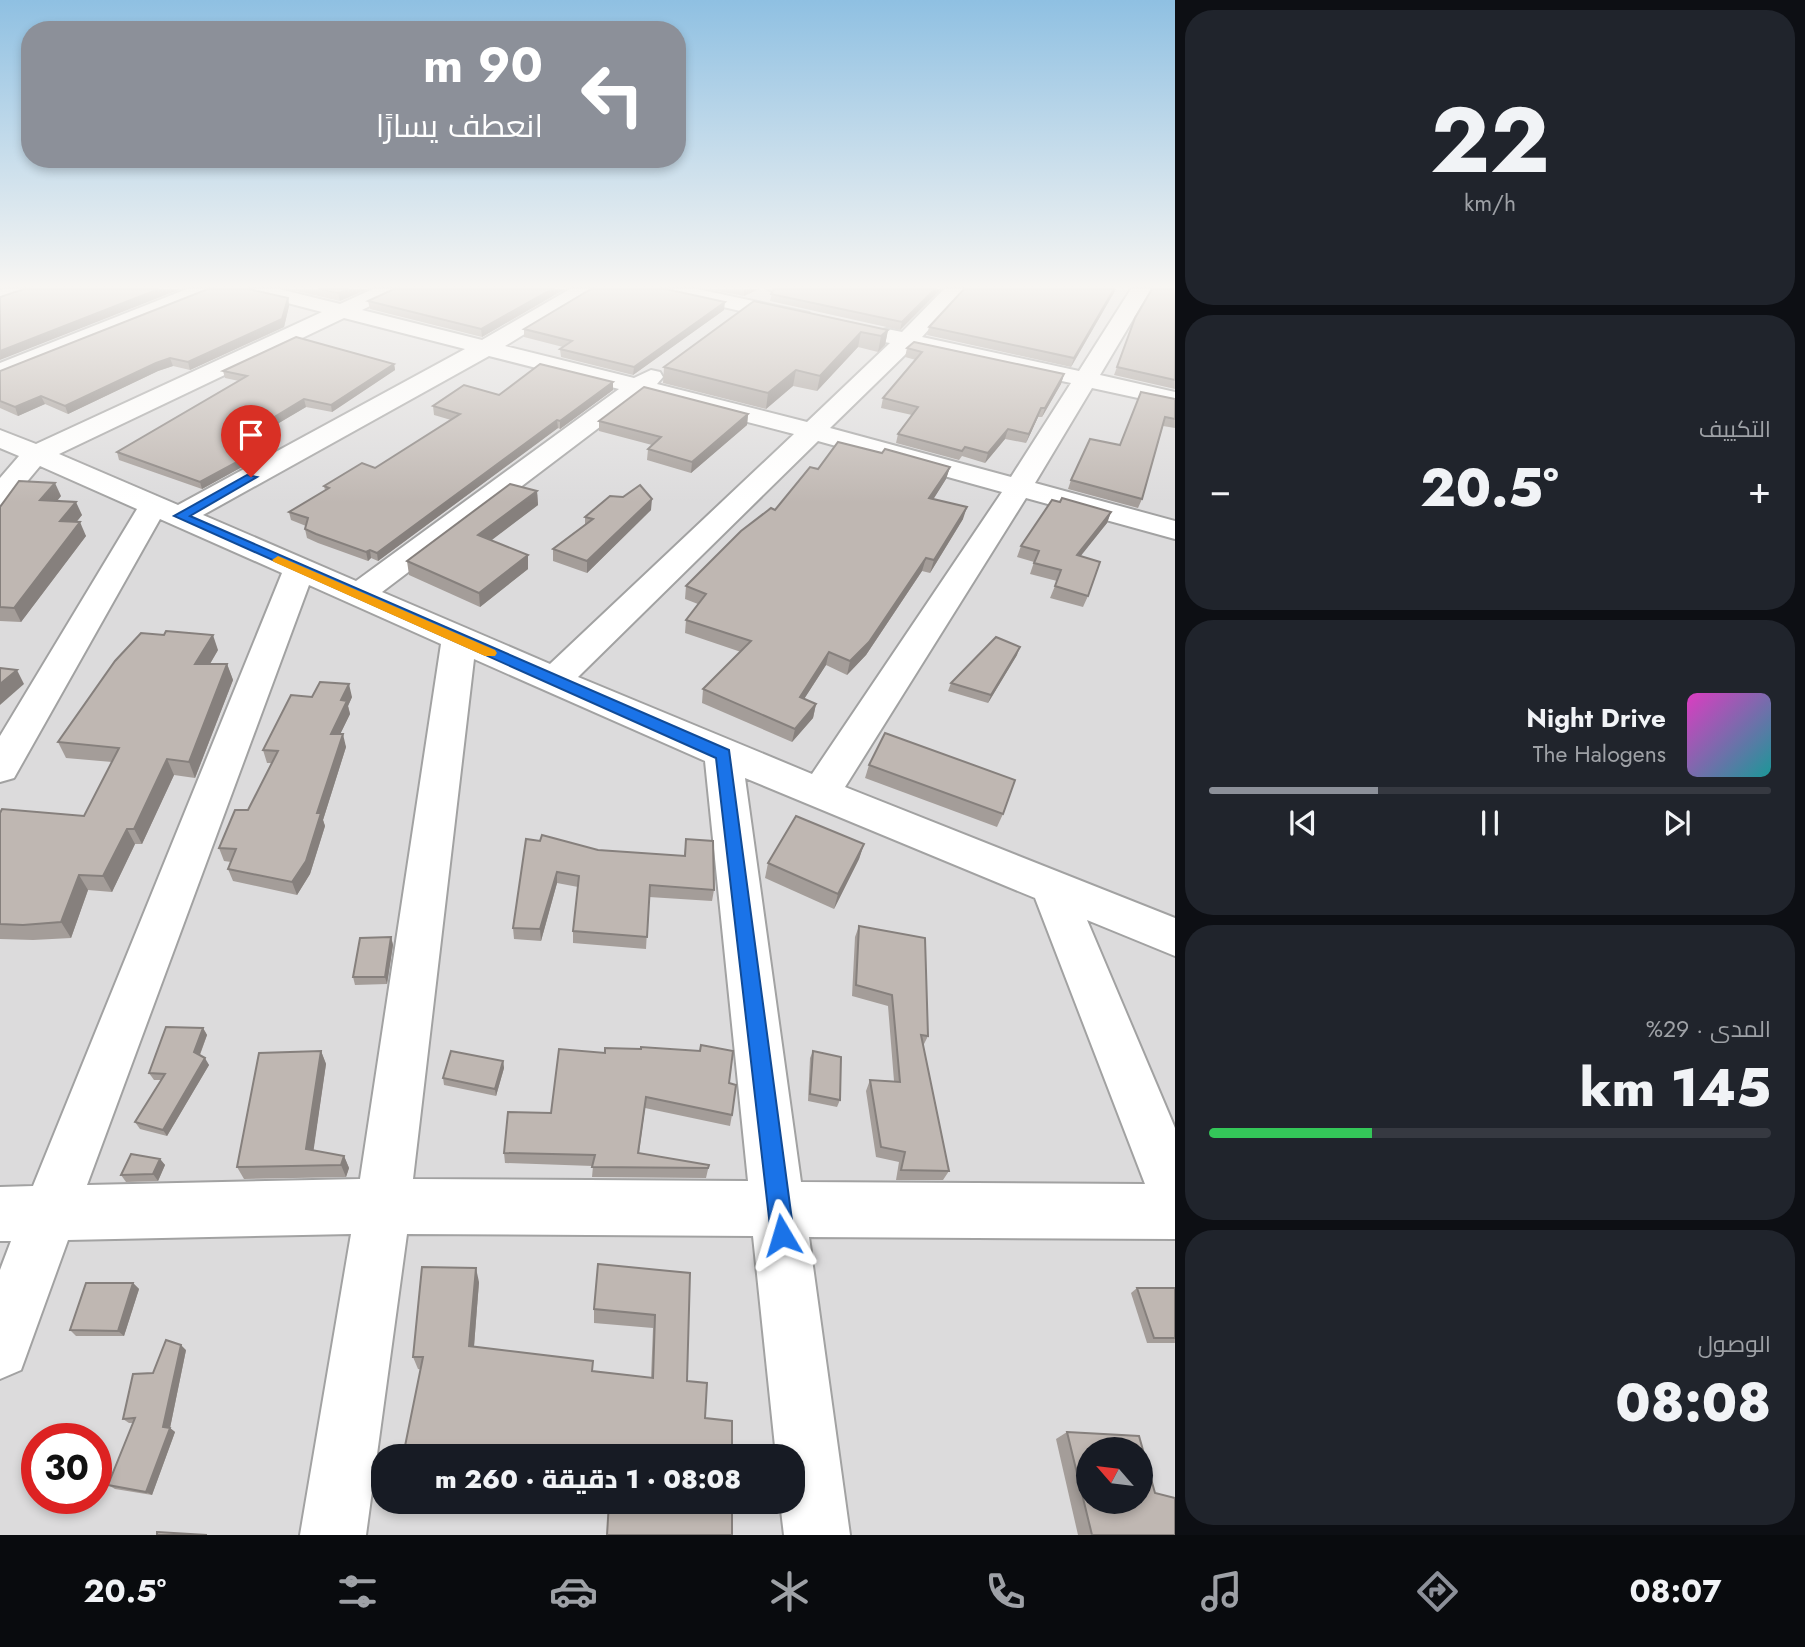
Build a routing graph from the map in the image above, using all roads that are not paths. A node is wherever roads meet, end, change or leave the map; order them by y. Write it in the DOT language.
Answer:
graph roads {
  1 [pos="26,361"];
  2 [pos="236,361"];
  3 [pos="460,361"];
  4 [pos="539,361"];
  5 [pos="885,361"];
  6 [pos="1002,361"];
  7 [pos="1097,361"];
  8 [pos="671,362"];
  9 [pos="0,371"];
  10 [pos="1086,379"];
  11 [pos="637,386"];
  12 [pos="1175,399"];
  13 [pos="811,431"];
  14 [pos="0,438"];
  15 [pos="36,454"];
  16 [pos="1019,487"];
  17 [pos="0,496"];
  18 [pos="167,510"];
  19 [pos="1175,530"];
  20 [pos="299,569"];
  21 [pos="359,594"];
  22 [pos="458,639"];
  23 [pos="554,680"];
  24 [pos="723,754"];
  25 [pos="0,768"];
  26 [pos="820,794"];
  27 [pos="1052,888"];
  28 [pos="1175,937"];
  29 [pos="1175,1193"];
  30 [pos="383,1206"];
  31 [pos="779,1208"];
  32 [pos="1175,1212"];
  33 [pos="25,1214"];
  34 [pos="0,1349"];
  35 [pos="333,1535"];
  36 [pos="817,1535"];
  1 -- 9 [label="street"];
  2 -- 15 [label="street"];
  3 -- 18 [label="street"];
  4 -- 11 [label="street"];
  5 -- 13 [label="street"];
  6 -- 10 [label="street"];
  7 -- 10 [label="street"];
  8 -- 11 [label="street"];
  10 -- 12 [label="street"];
  10 -- 16 [label="street"];
  11 -- 13 [label="street"];
  11 -- 21 [label="street"];
  13 -- 16 [label="street"];
  13 -- 23 [label="street"];
  14 -- 15 [label="street"];
  15 -- 17 [label="street"];
  15 -- 18 [label="street"];
  16 -- 19 [label="street"];
  16 -- 26 [label="street"];
  18 -- 20 [label="street"];
  18 -- 25 [label="street"];
  20 -- 21 [label="street"];
  20 -- 33 [label="street"];
  21 -- 22 [label="street"];
  22 -- 23 [label="street"];
  22 -- 30 [label="street"];
  23 -- 24 [label="street"];
  24 -- 26 [label="street"];
  24 -- 31 [label="street"];
  26 -- 27 [label="street"];
  27 -- 28 [label="street"];
  27 -- 29 [label="street"];
  30 -- 31 [label="street"];
  30 -- 33 [label="street"];
  30 -- 35 [label="street"];
  31 -- 32 [label="street"];
  31 -- 36 [label="street"];
  33 -- 34 [label="street"];
}
